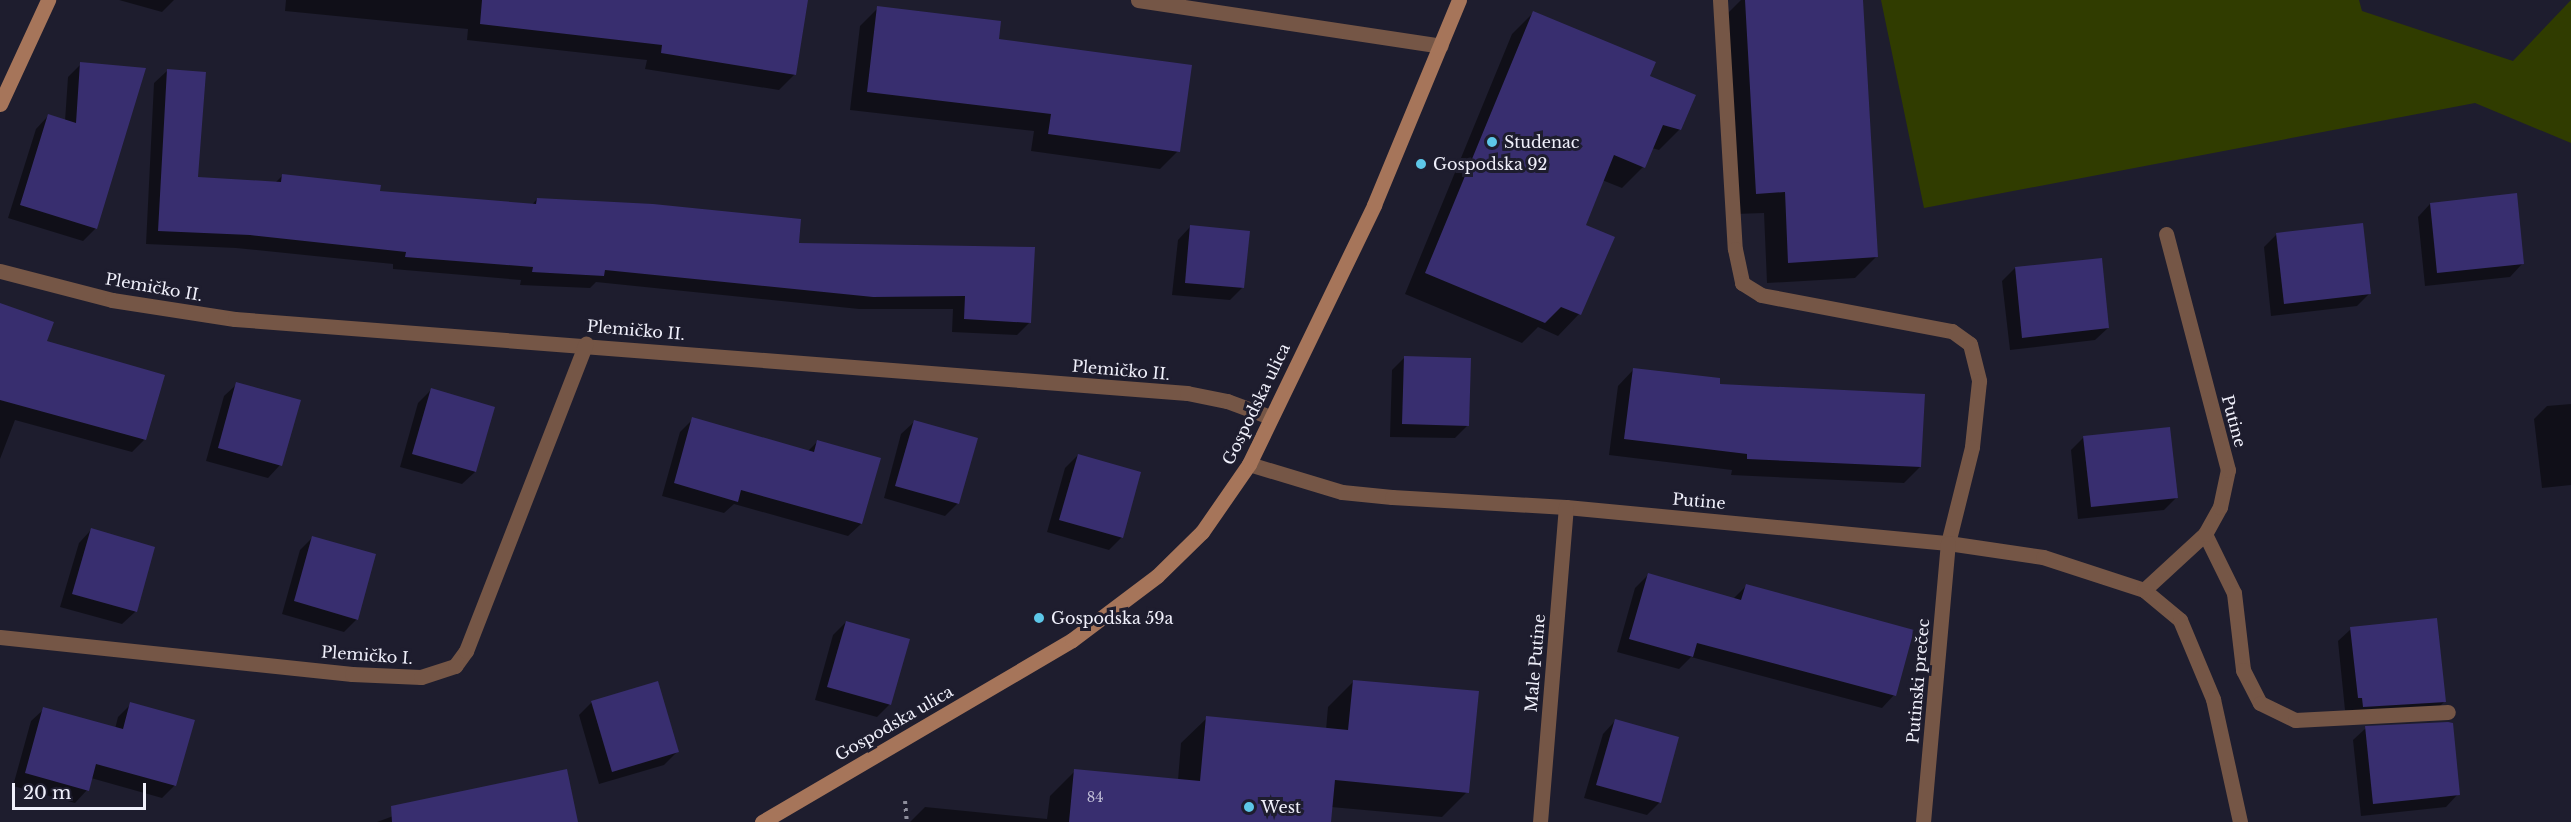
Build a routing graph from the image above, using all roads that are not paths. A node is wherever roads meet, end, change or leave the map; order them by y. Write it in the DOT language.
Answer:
graph roads {
  1 [pos="48,0"];
  2 [pos="1138,0"];
  3 [pos="1459,0"];
  4 [pos="1720,0"];
  5 [pos="1441,46"];
  6 [pos="0,104"];
  7 [pos="2166,234"];
  8 [pos="0,271"];
  9 [pos="586,344"];
  10 [pos="1270,417"];
  11 [pos="1249,464"];
  12 [pos="1566,507"];
  13 [pos="2205,534"];
  14 [pos="1948,543"];
  15 [pos="2144,590"];
  16 [pos="0,637"];
  17 [pos="2448,712"];
  18 [pos="762,822"];
  19 [pos="1540,822"];
  20 [pos="1923,822"];
  21 [pos="2240,822"];
  1 -- 6 [label="street"];
  2 -- 5 [label="street"];
  3 -- 5 [label="street, Gospodska ulica"];
  4 -- 14 [label="street, Putinski prečec"];
  5 -- 10 [label="street, Gospodska ulica"];
  7 -- 13 [label="street, Putine"];
  8 -- 9 [label="street, Plemičko II."];
  9 -- 10 [label="street, Plemičko II."];
  9 -- 16 [label="street, Plemičko I."];
  10 -- 11 [label="street, Gospodska ulica"];
  11 -- 12 [label="street, Putine"];
  11 -- 18 [label="street, Gospodska ulica"];
  12 -- 14 [label="street, Putine"];
  12 -- 19 [label="street, Male Putine"];
  13 -- 15 [label="street, Putine"];
  13 -- 17 [label="street"];
  14 -- 15 [label="street, Putine"];
  14 -- 20 [label="street, Putinski prečec"];
  15 -- 21 [label="street, Putine"];
}
